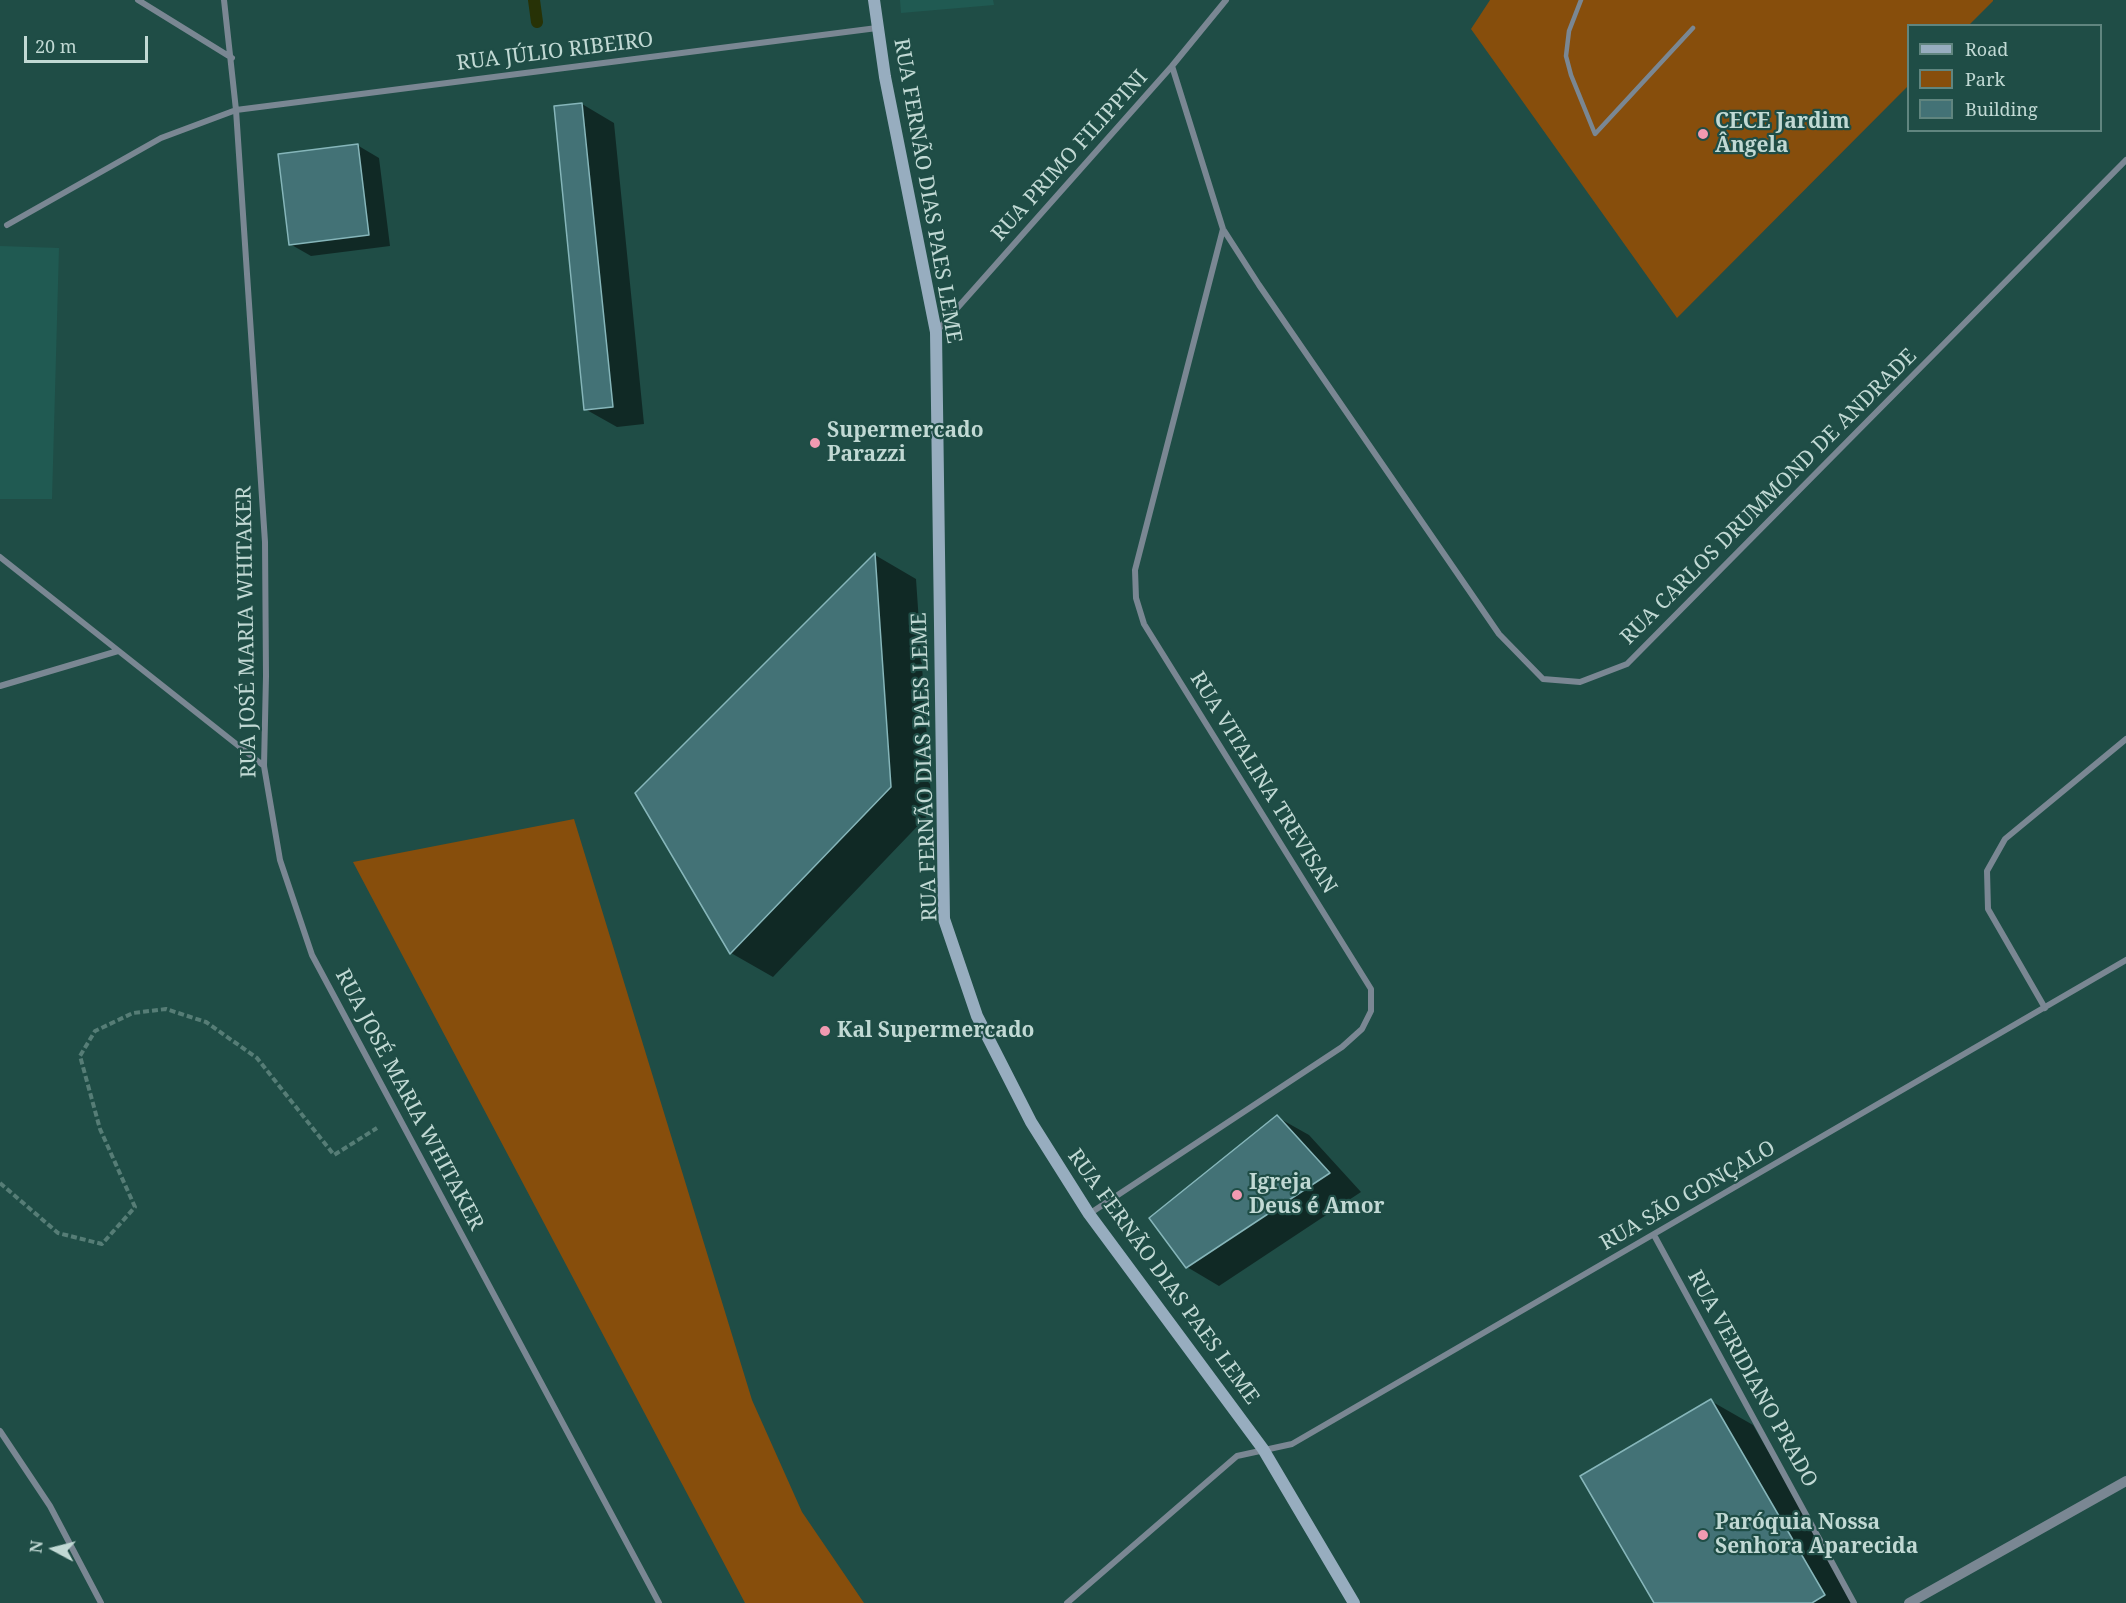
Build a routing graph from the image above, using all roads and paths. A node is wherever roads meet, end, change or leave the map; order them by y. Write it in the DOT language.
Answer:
graph roads {
  1 [pos="138,0"];
  2 [pos="224,0"];
  3 [pos="874,0"];
  4 [pos="1226,0"];
  5 [pos="1581,0"];
  6 [pos="878,28"];
  7 [pos="1693,28"];
  8 [pos="232,58"];
  9 [pos="1172,66"];
  10 [pos="236,110"];
  11 [pos="2126,160"];
  12 [pos="6,225"];
  13 [pos="1223,230"];
  14 [pos="936,332"];
  15 [pos="0,557"];
  16 [pos="118,651"];
  17 [pos="0,686"];
  18 [pos="2126,739"];
  19 [pos="264,766"];
  20 [pos="2126,960"];
  21 [pos="2045,1008"];
  22 [pos="398,1115"];
  23 [pos="0,1183"];
  24 [pos="1089,1214"];
  25 [pos="1654,1235"];
  26 [pos="0,1431"];
  27 [pos="1263,1449"];
  28 [pos="2126,1481"];
  29 [pos="101,1603"];
  30 [pos="659,1603"];
  31 [pos="1067,1603"];
  32 [pos="1354,1603"];
  33 [pos="1854,1603"];
  34 [pos="1909,1603"];
  1 -- 8 [label="street"];
  2 -- 8 [label="street, RUA JOSÉ MARIA WHITAKER"];
  3 -- 6 [label="main road, RUA FERNÃO DIAS PAES LEME"];
  4 -- 9 [label="street, RUA PRIMO FILIPPINI"];
  5 -- 7 [label="lane"];
  6 -- 10 [label="street, RUA JÚLIO RIBEIRO"];
  6 -- 14 [label="main road, RUA FERNÃO DIAS PAES LEME"];
  8 -- 10 [label="street, RUA JOSÉ MARIA WHITAKER"];
  9 -- 13 [label="street, RUA CARLOS DRUMMOND DE ANDRADE"];
  9 -- 14 [label="street, RUA PRIMO FILIPPINI"];
  10 -- 12 [label="street, RUA JÚLIO RIBEIRO"];
  10 -- 19 [label="street, RUA JOSÉ MARIA WHITAKER"];
  11 -- 13 [label="street, RUA CARLOS DRUMMOND DE ANDRADE"];
  13 -- 24 [label="street, RUA VITALINA TREVISAN"];
  14 -- 24 [label="main road, RUA FERNÃO DIAS PAES LEME"];
  15 -- 16 [label="street"];
  16 -- 17 [label="street"];
  16 -- 19 [label="street"];
  18 -- 21 [label="street"];
  19 -- 22 [label="street, RUA JOSÉ MARIA WHITAKER"];
  20 -- 21 [label="street, RUA SÃO GONÇALO"];
  21 -- 25 [label="street, RUA SÃO GONÇALO"];
  22 -- 23 [label="path"];
  22 -- 30 [label="street, RUA JOSÉ MARIA WHITAKER"];
  24 -- 27 [label="main road, RUA FERNÃO DIAS PAES LEME"];
  25 -- 27 [label="street, RUA SÃO GONÇALO"];
  25 -- 33 [label="street, RUA VERIDIANO PRADO"];
  26 -- 29 [label="street"];
  27 -- 31 [label="street, RUA SÃO GONÇALO"];
  27 -- 32 [label="main road, RUA FERNÃO DIAS PAES LEME"];
  28 -- 34 [label="street"];
}
